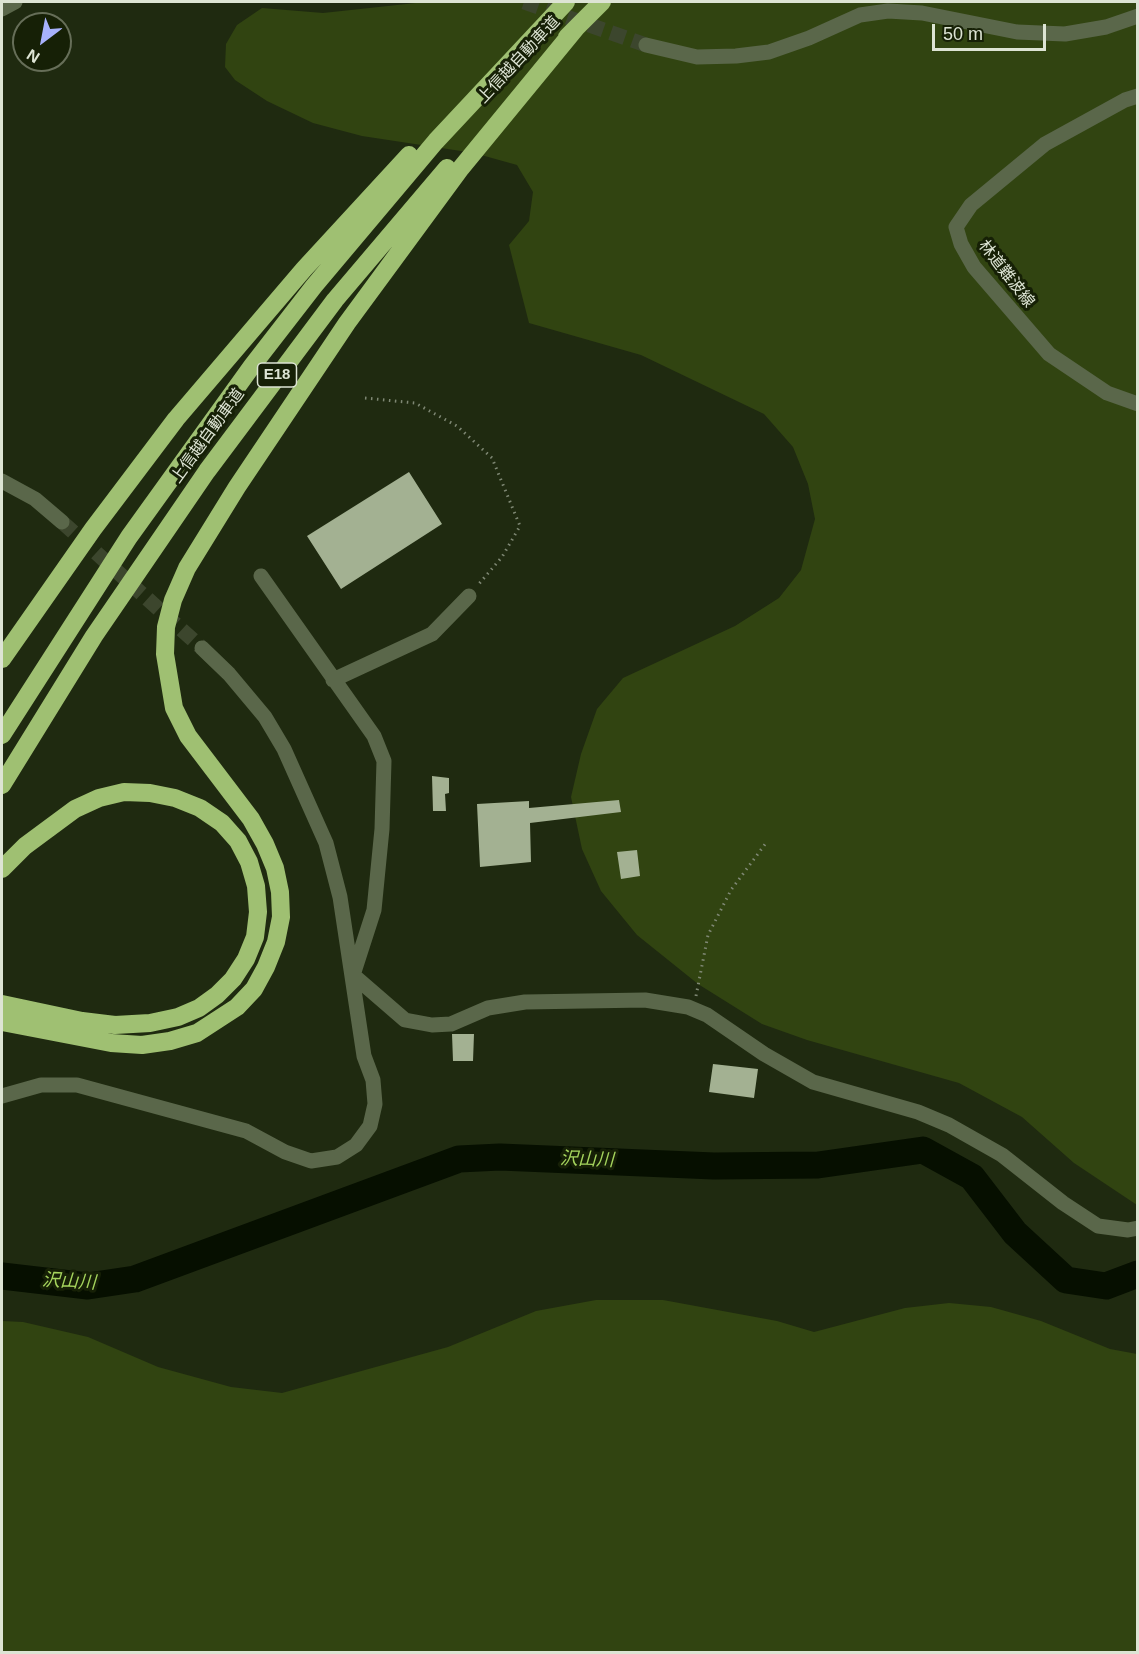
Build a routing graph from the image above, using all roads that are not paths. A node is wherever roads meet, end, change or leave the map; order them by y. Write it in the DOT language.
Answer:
graph roads {
  1 [pos="15,2"];
  2 [pos="565,2"];
  3 [pos="602,2"];
  4 [pos="2,9"];
  5 [pos="1137,16"];
  6 [pos="576,28"];
  7 [pos="646,45"];
  8 [pos="1137,96"];
  9 [pos="1137,404"];
  10 [pos="2,481"];
  11 [pos="62,522"];
  12 [pos="261,576"];
  13 [pos="469,596"];
  14 [pos="202,648"];
  15 [pos="2,659"];
  16 [pos="333,680"];
  17 [pos="2,735"];
  18 [pos="2,785"];
  19 [pos="2,869"];
  20 [pos="353,975"];
  21 [pos="2,1004"];
  22 [pos="2,1022"];
  23 [pos="2,1096"];
  24 [pos="1137,1228"];
  1 -- 4 [label="street"];
  2 -- 15 [label="highway"];
  2 -- 17 [label="highway, 上信越自動車道 / E18"];
  3 -- 6 [label="highway, 上信越自動車道 / E18"];
  5 -- 7 [label="street"];
  6 -- 18 [label="highway, 上信越自動車道 / E18"];
  6 -- 22 [label="highway"];
  8 -- 9 [label="street, 林道難波線"];
  10 -- 11 [label="street"];
  12 -- 16 [label="street"];
  13 -- 16 [label="street"];
  14 -- 20 [label="street"];
  16 -- 20 [label="street"];
  19 -- 21 [label="highway"];
  20 -- 23 [label="street"];
  20 -- 24 [label="street"];
}
